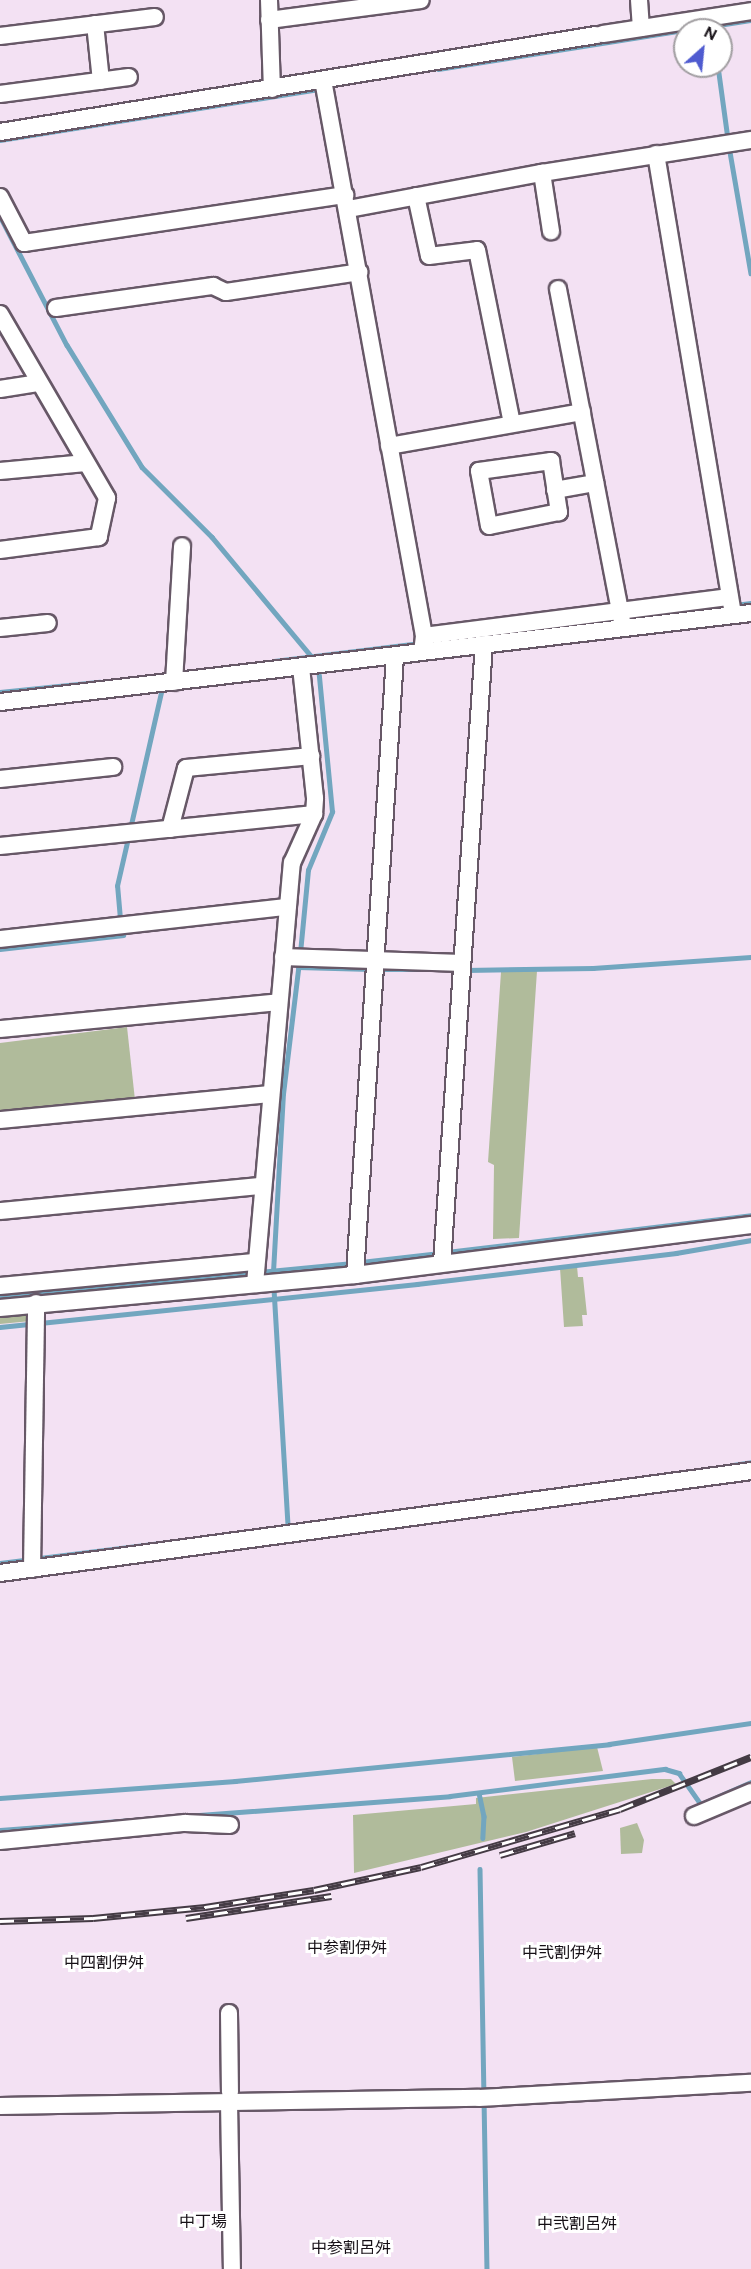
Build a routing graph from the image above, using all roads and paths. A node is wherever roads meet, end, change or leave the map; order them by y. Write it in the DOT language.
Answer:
graph roads {
  1 [pos="268,0"];
  2 [pos="421,0"];
  3 [pos="639,0"];
  4 [pos="751,11"];
  5 [pos="155,16"];
  6 [pos="269,20"];
  7 [pos="95,24"];
  8 [pos="641,28"];
  9 [pos="0,36"];
  10 [pos="129,77"];
  11 [pos="101,81"];
  12 [pos="324,85"];
  13 [pos="272,89"];
  14 [pos="0,94"];
  15 [pos="0,132"];
  16 [pos="751,140"];
  17 [pos="656,154"];
  18 [pos="542,172"];
  19 [pos="416,196"];
  20 [pos="0,197"];
  21 [pos="347,202"];
  22 [pos="551,231"];
  23 [pos="360,272"];
  24 [pos="558,289"];
  25 [pos="56,308"];
  26 [pos="0,314"];
  27 [pos="39,383"];
  28 [pos="0,389"];
  29 [pos="582,412"];
  30 [pos="512,424"];
  31 [pos="389,446"];
  32 [pos="86,463"];
  33 [pos="0,471"];
  34 [pos="595,483"];
  35 [pos="555,490"];
  36 [pos="182,546"];
  37 [pos="0,550"];
  38 [pos="731,605"];
  39 [pos="751,613"];
  40 [pos="622,618"];
  41 [pos="48,623"];
  42 [pos="0,628"];
  43 [pos="423,643"];
  44 [pos="484,644"];
  45 [pos="395,656"];
  46 [pos="301,667"];
  47 [pos="173,676"];
  48 [pos="0,702"];
  49 [pos="311,756"];
  50 [pos="113,767"];
  51 [pos="0,779"];
  52 [pos="314,814"];
  53 [pos="170,829"];
  54 [pos="0,846"];
  55 [pos="288,908"];
  56 [pos="0,939"];
  57 [pos="293,958"];
  58 [pos="375,966"];
  59 [pos="462,967"];
  60 [pos="279,1002"];
  61 [pos="0,1029"];
  62 [pos="270,1094"];
  63 [pos="0,1120"];
  64 [pos="262,1185"];
  65 [pos="0,1211"];
  66 [pos="751,1225"];
  67 [pos="441,1256"];
  68 [pos="355,1267"];
  69 [pos="255,1273"];
  70 [pos="0,1286"];
  71 [pos="36,1303"];
  72 [pos="0,1308"];
  73 [pos="751,1471"];
  74 [pos="32,1561"];
  75 [pos="0,1573"];
  76 [pos="751,1792"];
  77 [pos="694,1816"];
  78 [pos="230,1825"];
  79 [pos="0,1840"];
  80 [pos="229,2013"];
  81 [pos="751,2082"];
  82 [pos="230,2097"];
  83 [pos="0,2106"];
  84 [pos="232,2269"];
  1 -- 6 [label="street"];
  2 -- 6 [label="street"];
  3 -- 8 [label="street"];
  4 -- 8 [label="street"];
  5 -- 7 [label="street"];
  6 -- 13 [label="street"];
  7 -- 9 [label="street"];
  7 -- 11 [label="street"];
  8 -- 12 [label="street"];
  10 -- 11 [label="street"];
  11 -- 14 [label="street"];
  12 -- 13 [label="street"];
  12 -- 21 [label="street"];
  13 -- 15 [label="street"];
  16 -- 17 [label="street"];
  17 -- 18 [label="street"];
  17 -- 38 [label="street"];
  18 -- 19 [label="street"];
  18 -- 22 [label="street"];
  19 -- 21 [label="street"];
  19 -- 30 [label="street"];
  20 -- 21 [label="street"];
  21 -- 23 [label="street"];
  23 -- 25 [label="street"];
  23 -- 31 [label="street"];
  24 -- 29 [label="street"];
  26 -- 27 [label="street"];
  27 -- 28 [label="street"];
  27 -- 32 [label="street"];
  29 -- 30 [label="street"];
  29 -- 34 [label="street"];
  30 -- 31 [label="street"];
  31 -- 43 [label="street"];
  32 -- 33 [label="street"];
  32 -- 37 [label="street"];
  34 -- 35 [label="street"];
  34 -- 40 [label="street"];
  35 -- 35 [label="street"];
  36 -- 47 [label="street"];
  38 -- 39 [label="street"];
  38 -- 40 [label="street"];
  40 -- 43 [label="street"];
  40 -- 44 [label="street"];
  41 -- 42 [label="street"];
  43 -- 44 [label="street"];
  43 -- 45 [label="street"];
  44 -- 59 [label="street"];
  45 -- 46 [label="street"];
  45 -- 58 [label="street"];
  46 -- 47 [label="street"];
  46 -- 49 [label="street"];
  47 -- 48 [label="street"];
  49 -- 52 [label="street"];
  49 -- 53 [label="street"];
  50 -- 51 [label="street"];
  52 -- 53 [label="street"];
  52 -- 55 [label="street"];
  53 -- 54 [label="street"];
  55 -- 56 [label="street"];
  55 -- 57 [label="street"];
  57 -- 58 [label="street"];
  57 -- 60 [label="street"];
  58 -- 59 [label="street"];
  58 -- 68 [label="street"];
  59 -- 67 [label="street"];
  60 -- 61 [label="street"];
  60 -- 62 [label="street"];
  62 -- 63 [label="street"];
  62 -- 64 [label="street"];
  64 -- 65 [label="street"];
  64 -- 69 [label="street"];
  66 -- 67 [label="street"];
  67 -- 68 [label="street"];
  68 -- 69 [label="street"];
  69 -- 70 [label="street"];
  69 -- 71 [label="street"];
  71 -- 72 [label="street"];
  71 -- 74 [label="street"];
  73 -- 74 [label="street"];
  74 -- 75 [label="street"];
  76 -- 77 [label="street"];
  78 -- 79 [label="street"];
  80 -- 82 [label="street"];
  81 -- 82 [label="street"];
  82 -- 83 [label="street"];
  82 -- 84 [label="street"];
}
